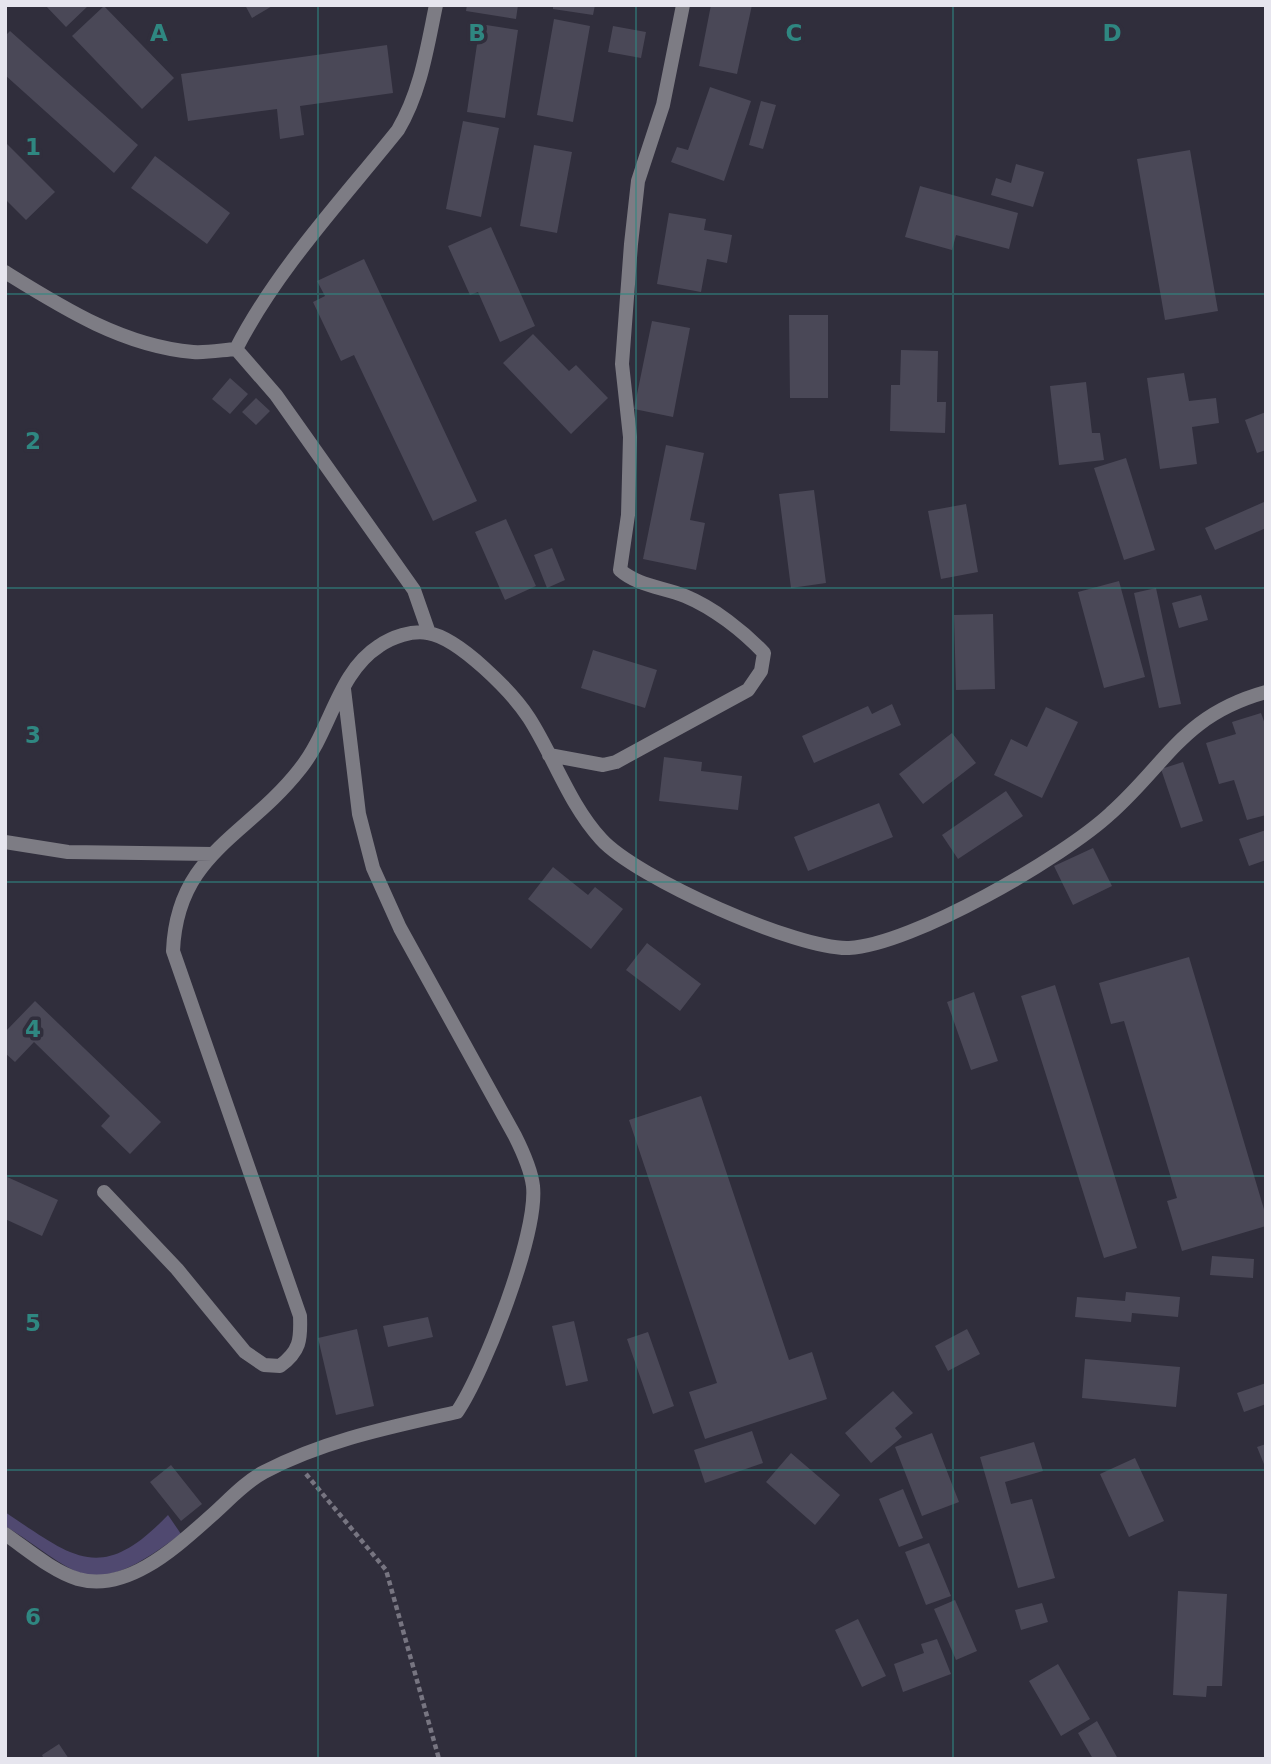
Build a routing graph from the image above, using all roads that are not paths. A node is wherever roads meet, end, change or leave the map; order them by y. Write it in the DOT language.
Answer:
graph roads {
  1 [pos="436,5"];
  2 [pos="683,5"];
  3 [pos="5,272"];
  4 [pos="236,349"];
  5 [pos="429,632"];
  6 [pos="344,688"];
  7 [pos="1266,692"];
  8 [pos="549,755"];
  9 [pos="5,842"];
  10 [pos="213,854"];
  11 [pos="104,1192"];
  12 [pos="5,1534"];
  1 -- 4 [label="street"];
  2 -- 8 [label="street"];
  3 -- 4 [label="street"];
  4 -- 5 [label="street"];
  5 -- 6 [label="street"];
  5 -- 8 [label="street"];
  6 -- 10 [label="street"];
  6 -- 12 [label="street"];
  7 -- 8 [label="street"];
  9 -- 10 [label="street"];
  10 -- 11 [label="street"];
}
